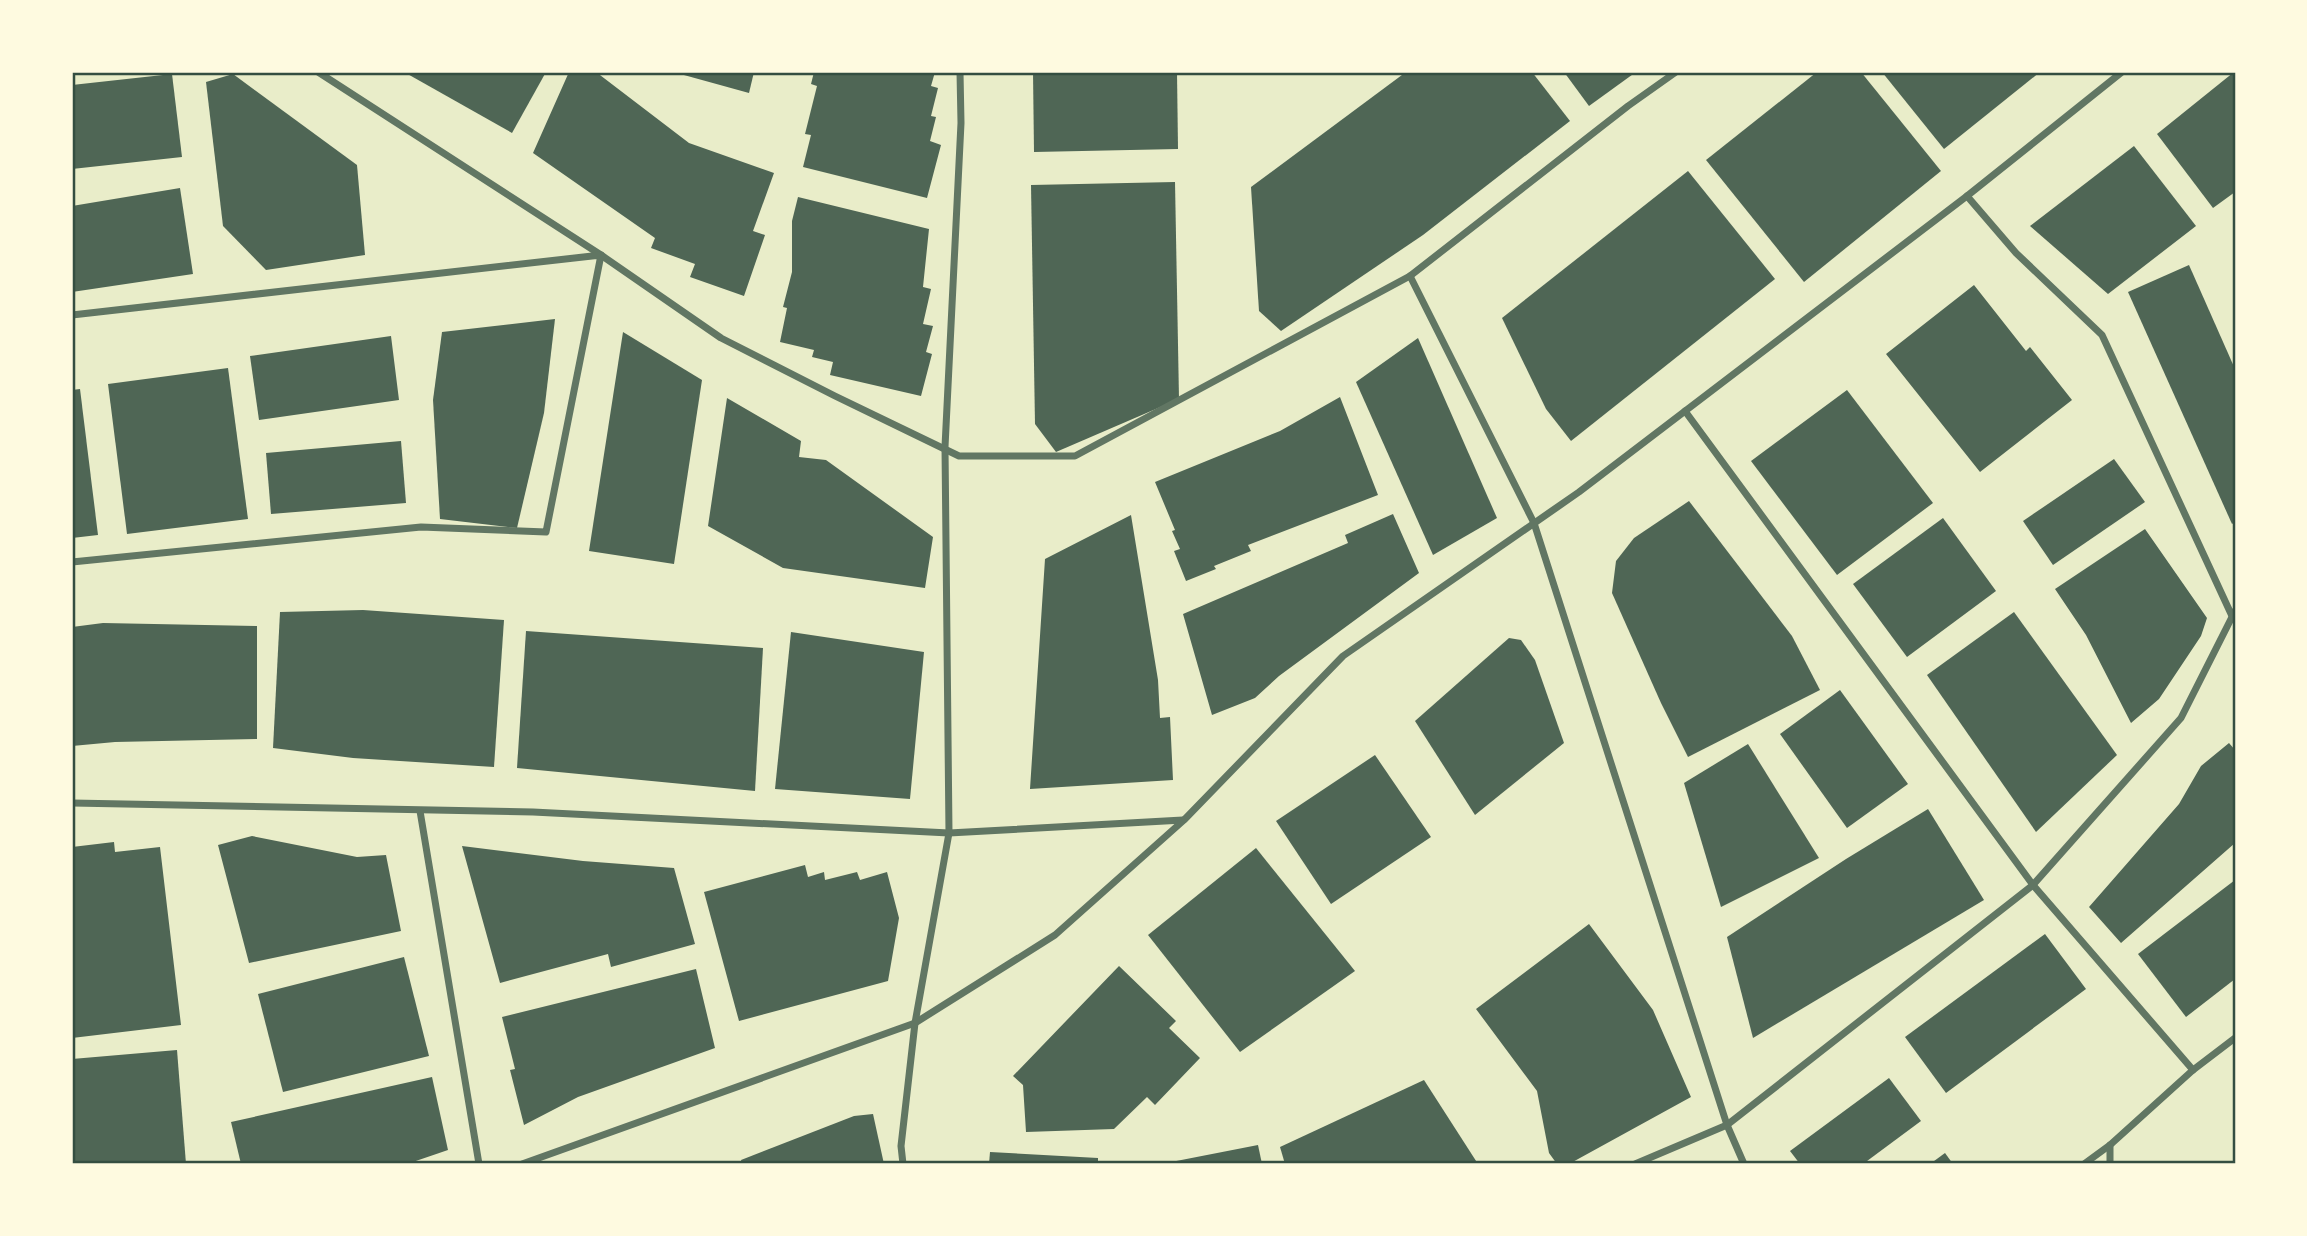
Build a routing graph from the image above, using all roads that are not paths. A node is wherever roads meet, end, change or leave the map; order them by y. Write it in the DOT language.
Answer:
graph roads {
  1 [pos="318,72"];
  2 [pos="960,72"];
  3 [pos="1676,72"];
  4 [pos="2122,72"];
  5 [pos="1967,196"];
  6 [pos="601,255"];
  7 [pos="1410,276"];
  8 [pos="72,315"];
  9 [pos="1685,411"];
  10 [pos="945,447"];
  11 [pos="1534,523"];
  12 [pos="72,562"];
  13 [pos="2234,613"];
  14 [pos="72,803"];
  15 [pos="420,811"];
  16 [pos="1184,820"];
  17 [pos="949,833"];
  18 [pos="2033,885"];
  19 [pos="915,1023"];
  20 [pos="2235,1038"];
  21 [pos="2193,1070"];
  22 [pos="1727,1125"];
  23 [pos="2110,1146"];
  24 [pos="479,1164"];
  25 [pos="522,1164"];
  26 [pos="903,1164"];
  27 [pos="1636,1164"];
  28 [pos="1744,1164"];
  29 [pos="2084,1164"];
  30 [pos="2110,1164"];
  1 -- 6 [label="street"];
  2 -- 10 [label="street"];
  3 -- 7 [label="street"];
  4 -- 5 [label="street"];
  5 -- 9 [label="street"];
  5 -- 13 [label="street"];
  6 -- 8 [label="street"];
  6 -- 10 [label="street"];
  6 -- 12 [label="street"];
  7 -- 10 [label="street"];
  7 -- 11 [label="street"];
  9 -- 11 [label="street"];
  9 -- 18 [label="street"];
  10 -- 17 [label="street"];
  11 -- 16 [label="street"];
  11 -- 22 [label="street"];
  13 -- 18 [label="street"];
  14 -- 15 [label="street"];
  15 -- 17 [label="street"];
  15 -- 24 [label="street"];
  16 -- 17 [label="street"];
  16 -- 19 [label="street"];
  17 -- 19 [label="street"];
  18 -- 21 [label="street"];
  18 -- 22 [label="street"];
  19 -- 25 [label="street"];
  19 -- 26 [label="street"];
  20 -- 21 [label="street"];
  21 -- 23 [label="street"];
  22 -- 27 [label="street"];
  22 -- 28 [label="street"];
  23 -- 29 [label="street"];
  23 -- 30 [label="street"];
}
